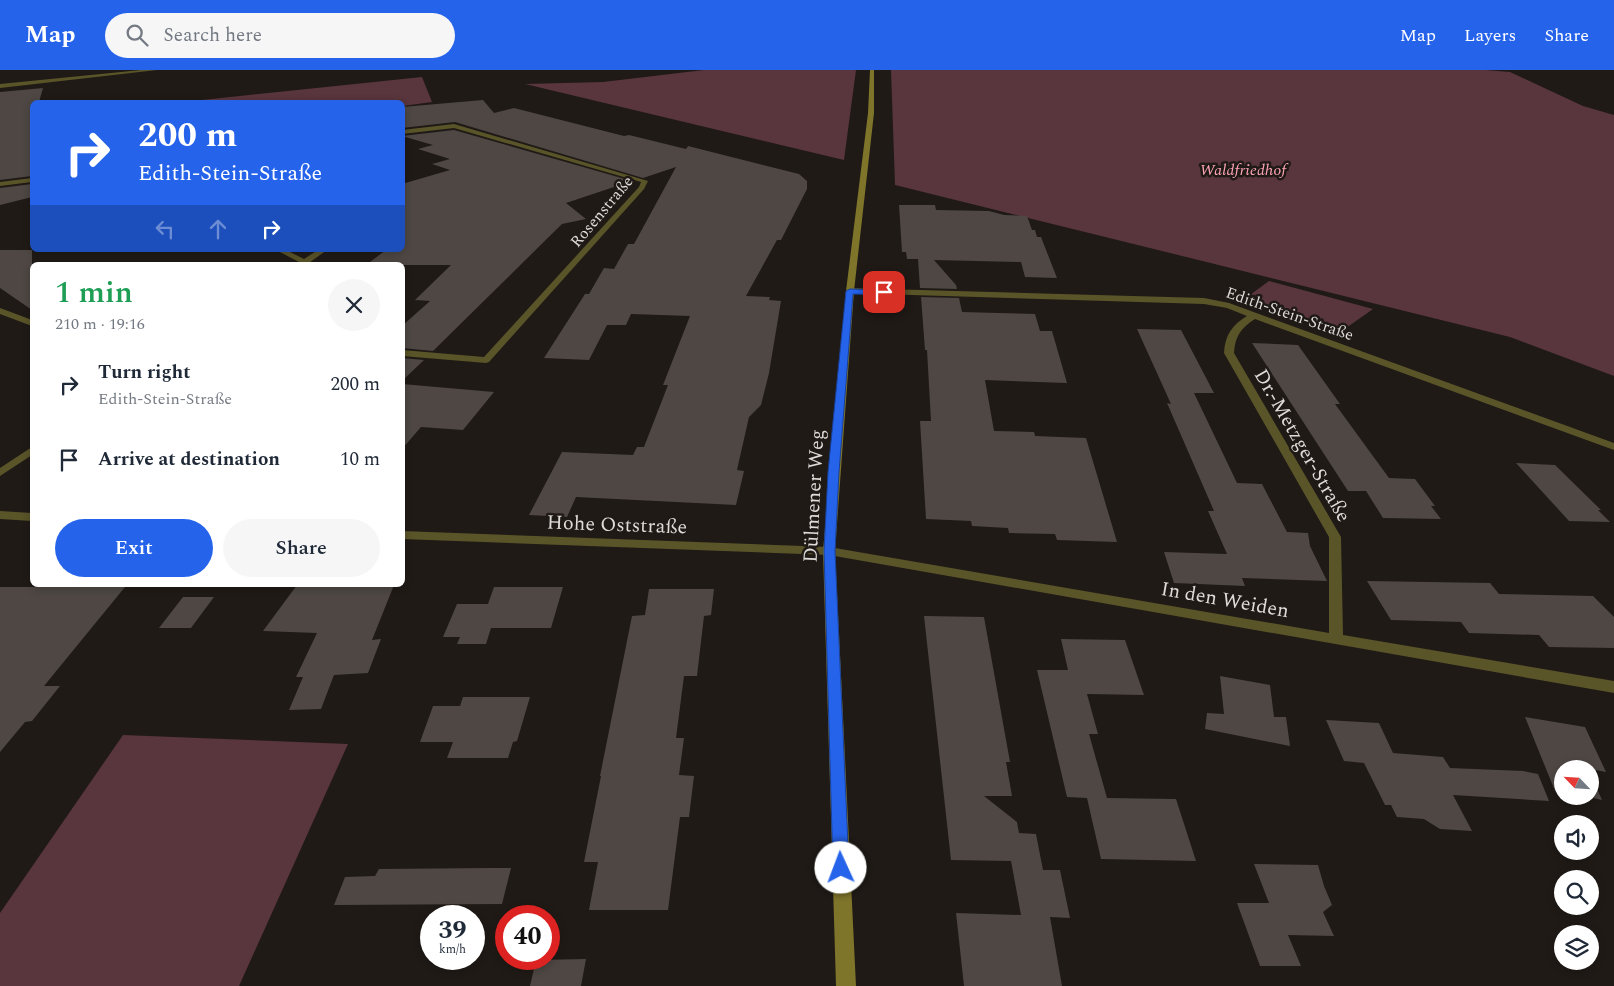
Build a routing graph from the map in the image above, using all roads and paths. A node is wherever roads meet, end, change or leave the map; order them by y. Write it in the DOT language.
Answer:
graph roads {
  1 [pos="155,70"];
  2 [pos="872,70"];
  3 [pos="0,86"];
  4 [pos="405,132"];
  5 [pos="30,180"];
  6 [pos="0,184"];
  7 [pos="283,252"];
  8 [pos="320,252"];
  9 [pos="300,262"];
  10 [pos="304,262"];
  11 [pos="850,291"];
  12 [pos="0,310"];
  13 [pos="1255,315"];
  14 [pos="30,322"];
  15 [pos="405,353"];
  16 [pos="1614,447"];
  17 [pos="30,451"];
  18 [pos="0,473"];
  19 [pos="0,515"];
  20 [pos="30,517"];
  21 [pos="405,535"];
  22 [pos="829,551"];
  23 [pos="1336,639"];
  24 [pos="1614,687"];
  25 [pos="846,986"];
  1 -- 3 [label="street"];
  2 -- 11 [label="street, Dülmener Weg"];
  4 -- 15 [label="street, Rosenstraße"];
  5 -- 6 [label="street"];
  7 -- 9 [label="street"];
  8 -- 10 [label="street"];
  11 -- 13 [label="street, Edith-Stein-Straße"];
  11 -- 22 [label="street, Dülmener Weg"];
  12 -- 14 [label="street"];
  13 -- 16 [label="street, Edith-Stein-Straße"];
  13 -- 23 [label="street, Dr.-Metzger-Straße"];
  17 -- 18 [label="street"];
  19 -- 20 [label="street"];
  21 -- 22 [label="street, Hohe Oststraße"];
  22 -- 23 [label="street, In den Weiden"];
  22 -- 25 [label="street, Dülmener Weg"];
  23 -- 24 [label="street, In den Weiden"];
}
